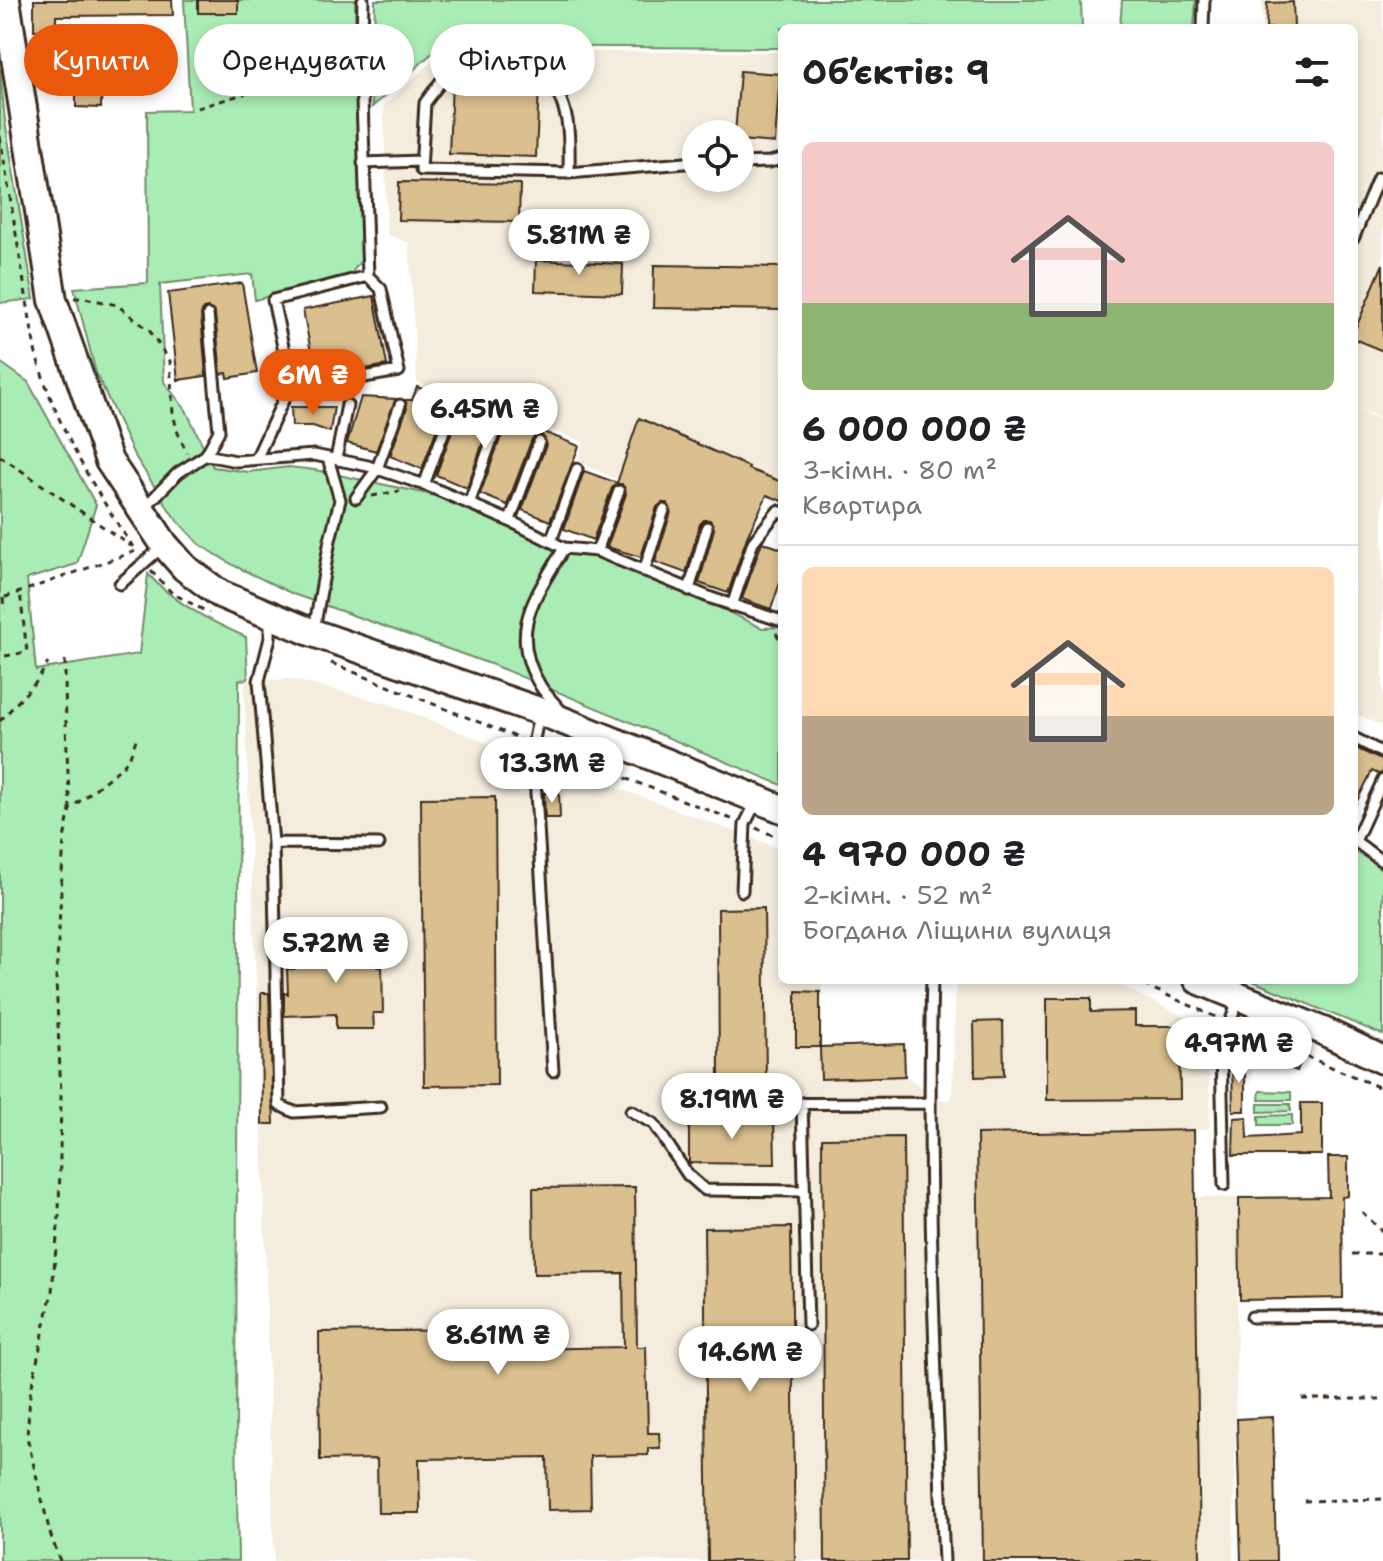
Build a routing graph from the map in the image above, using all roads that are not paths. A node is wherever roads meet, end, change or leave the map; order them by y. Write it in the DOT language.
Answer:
graph roads {
  1 [pos="6,0"];
  2 [pos="363,0"];
  3 [pos="1204,0"];
  4 [pos="1203,24"];
  5 [pos="778,160"];
  6 [pos="421,161"];
  7 [pos="363,163"];
  8 [pos="682,163"];
  9 [pos="754,163"];
  10 [pos="569,173"];
  11 [pos="1383,180"];
  12 [pos="1358,227"];
  13 [pos="368,276"];
  14 [pos="208,315"];
  15 [pos="288,390"];
  16 [pos="347,405"];
  17 [pos="400,405"];
  18 [pos="451,412"];
  19 [pos="495,431"];
  20 [pos="539,442"];
  21 [pos="206,455"];
  22 [pos="332,458"];
  23 [pos="256,459"];
  24 [pos="377,469"];
  25 [pos="577,469"];
  26 [pos="424,485"];
  27 [pos="619,491"];
  28 [pos="356,498"];
  29 [pos="469,504"];
  30 [pos="664,510"];
  31 [pos="778,511"];
  32 [pos="141,512"];
  33 [pos="510,520"];
  34 [pos="707,527"];
  35 [pos="551,541"];
  36 [pos="164,544"];
  37 [pos="564,548"];
  38 [pos="597,551"];
  39 [pos="644,571"];
  40 [pos="120,584"];
  41 [pos="689,590"];
  42 [pos="732,606"];
  43 [pos="270,613"];
  44 [pos="778,620"];
  45 [pos="313,633"];
  46 [pos="539,711"];
  47 [pos="570,723"];
  48 [pos="1358,740"];
  49 [pos="1383,753"];
  50 [pos="1383,780"];
  51 [pos="757,799"];
  52 [pos="778,807"];
  53 [pos="1358,833"];
  54 [pos="273,843"];
  55 [pos="379,844"];
  56 [pos="1358,844"];
  57 [pos="1383,862"];
  58 [pos="742,891"];
  59 [pos="932,984"];
  60 [pos="1208,984"];
  61 [pos="1239,997"];
  62 [pos="1383,1060"];
  63 [pos="553,1071"];
  64 [pos="802,1103"];
  65 [pos="929,1103"];
  66 [pos="705,1104"];
  67 [pos="381,1107"];
  68 [pos="631,1111"];
  69 [pos="1224,1185"];
  70 [pos="804,1191"];
  71 [pos="1383,1316"];
  72 [pos="1252,1317"];
  73 [pos="808,1325"];
  74 [pos="944,1561"];
  1 -- 32 [label="street"];
  2 -- 7 [label="lane"];
  3 -- 4 [label="lane"];
  5 -- 9 [label="lane"];
  6 -- 7 [label="lane"];
  6 -- 10 [label="lane"];
  6 -- 10 [label="lane"];
  7 -- 13 [label="lane"];
  8 -- 10 [label="lane"];
  11 -- 12 [label="lane"];
  13 -- 15 [label="lane"];
  13 -- 15 [label="lane"];
  14 -- 21 [label="lane"];
  15 -- 23 [label="lane"];
  16 -- 22 [label="lane"];
  17 -- 24 [label="lane"];
  18 -- 26 [label="lane"];
  19 -- 29 [label="lane"];
  20 -- 33 [label="lane"];
  21 -- 23 [label="lane"];
  21 -- 32 [label="lane"];
  22 -- 23 [label="lane"];
  22 -- 24 [label="lane"];
  22 -- 45 [label="lane"];
  24 -- 26 [label="lane"];
  24 -- 28 [label="lane"];
  25 -- 35 [label="lane"];
  26 -- 29 [label="lane"];
  27 -- 38 [label="lane"];
  29 -- 33 [label="lane"];
  30 -- 39 [label="lane"];
  31 -- 42 [label="lane"];
  32 -- 36 [label="street"];
  33 -- 35 [label="lane"];
  34 -- 41 [label="lane"];
  35 -- 37 [label="lane"];
  36 -- 40 [label="lane"];
  36 -- 43 [label="street"];
  37 -- 38 [label="lane"];
  37 -- 47 [label="lane"];
  38 -- 39 [label="lane"];
  39 -- 41 [label="lane"];
  41 -- 42 [label="lane"];
  42 -- 44 [label="lane"];
  43 -- 45 [label="street"];
  43 -- 54 [label="lane"];
  45 -- 46 [label="street"];
  46 -- 47 [label="street"];
  46 -- 63 [label="lane"];
  47 -- 51 [label="street"];
  48 -- 49 [label="lane"];
  50 -- 53 [label="lane"];
  51 -- 52 [label="street"];
  51 -- 58 [label="lane"];
  54 -- 55 [label="lane"];
  54 -- 67 [label="lane"];
  56 -- 57 [label="lane"];
  59 -- 65 [label="lane"];
  60 -- 61 [label="street"];
  61 -- 62 [label="street"];
  61 -- 69 [label="lane"];
  64 -- 65 [label="lane"];
  64 -- 66 [label="lane"];
  64 -- 70 [label="lane"];
  65 -- 74 [label="lane"];
  68 -- 70 [label="lane"];
  70 -- 73 [label="lane"];
  71 -- 72 [label="lane"];
}
